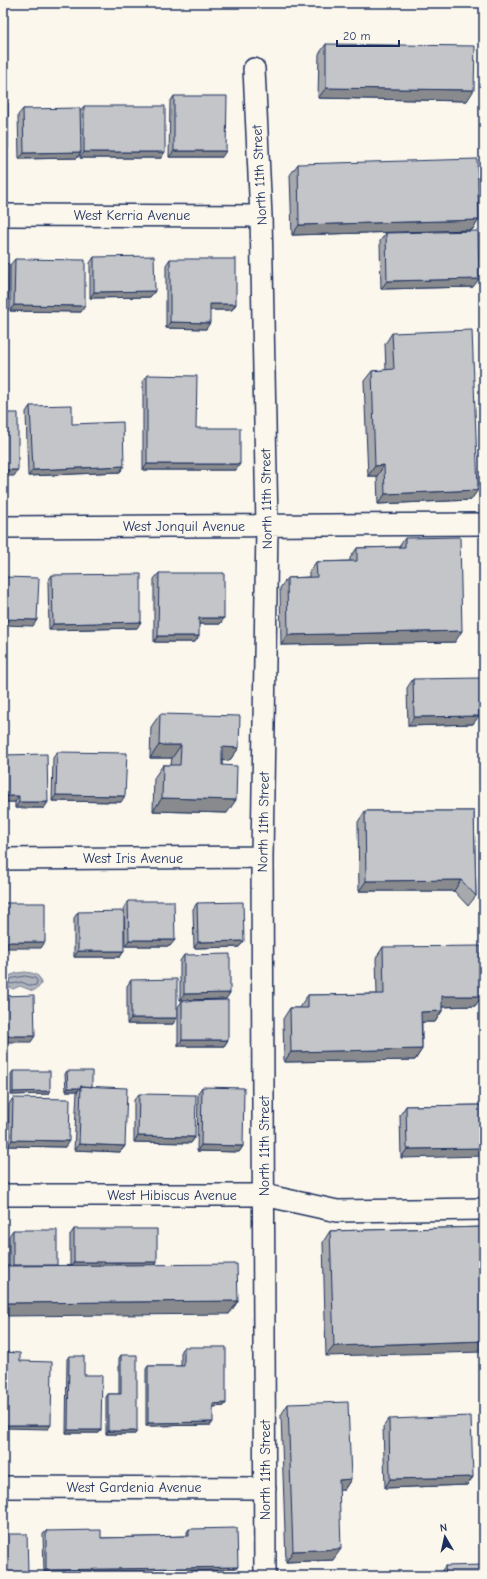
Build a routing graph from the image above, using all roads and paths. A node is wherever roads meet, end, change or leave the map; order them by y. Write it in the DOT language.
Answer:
graph roads {
  1 [pos="254,69"];
  2 [pos="3,215"];
  3 [pos="261,216"];
  4 [pos="484,524"];
  5 [pos="267,526"];
  6 [pos="3,527"];
  7 [pos="262,857"];
  8 [pos="3,859"];
  9 [pos="3,1195"];
  10 [pos="264,1195"];
  11 [pos="484,1209"];
  12 [pos="3,1487"];
  13 [pos="265,1488"];
  14 [pos="265,1576"];
  1 -- 3 [label="street, North 11th Street"];
  2 -- 3 [label="street, West Kerria Avenue"];
  3 -- 5 [label="street, North 11th Street"];
  4 -- 5 [label="street, West Jonquil Avenue"];
  5 -- 6 [label="street, West Jonquil Avenue"];
  5 -- 7 [label="street, North 11th Street"];
  7 -- 8 [label="street, West Iris Avenue"];
  7 -- 10 [label="street, North 11th Street"];
  9 -- 10 [label="street, West Hibiscus Avenue"];
  10 -- 11 [label="street, West Hibiscus Avenue"];
  10 -- 13 [label="street, North 11th Street"];
  12 -- 13 [label="street, West Gardenia Avenue"];
  13 -- 14 [label="street, North 11th Street"];
}
